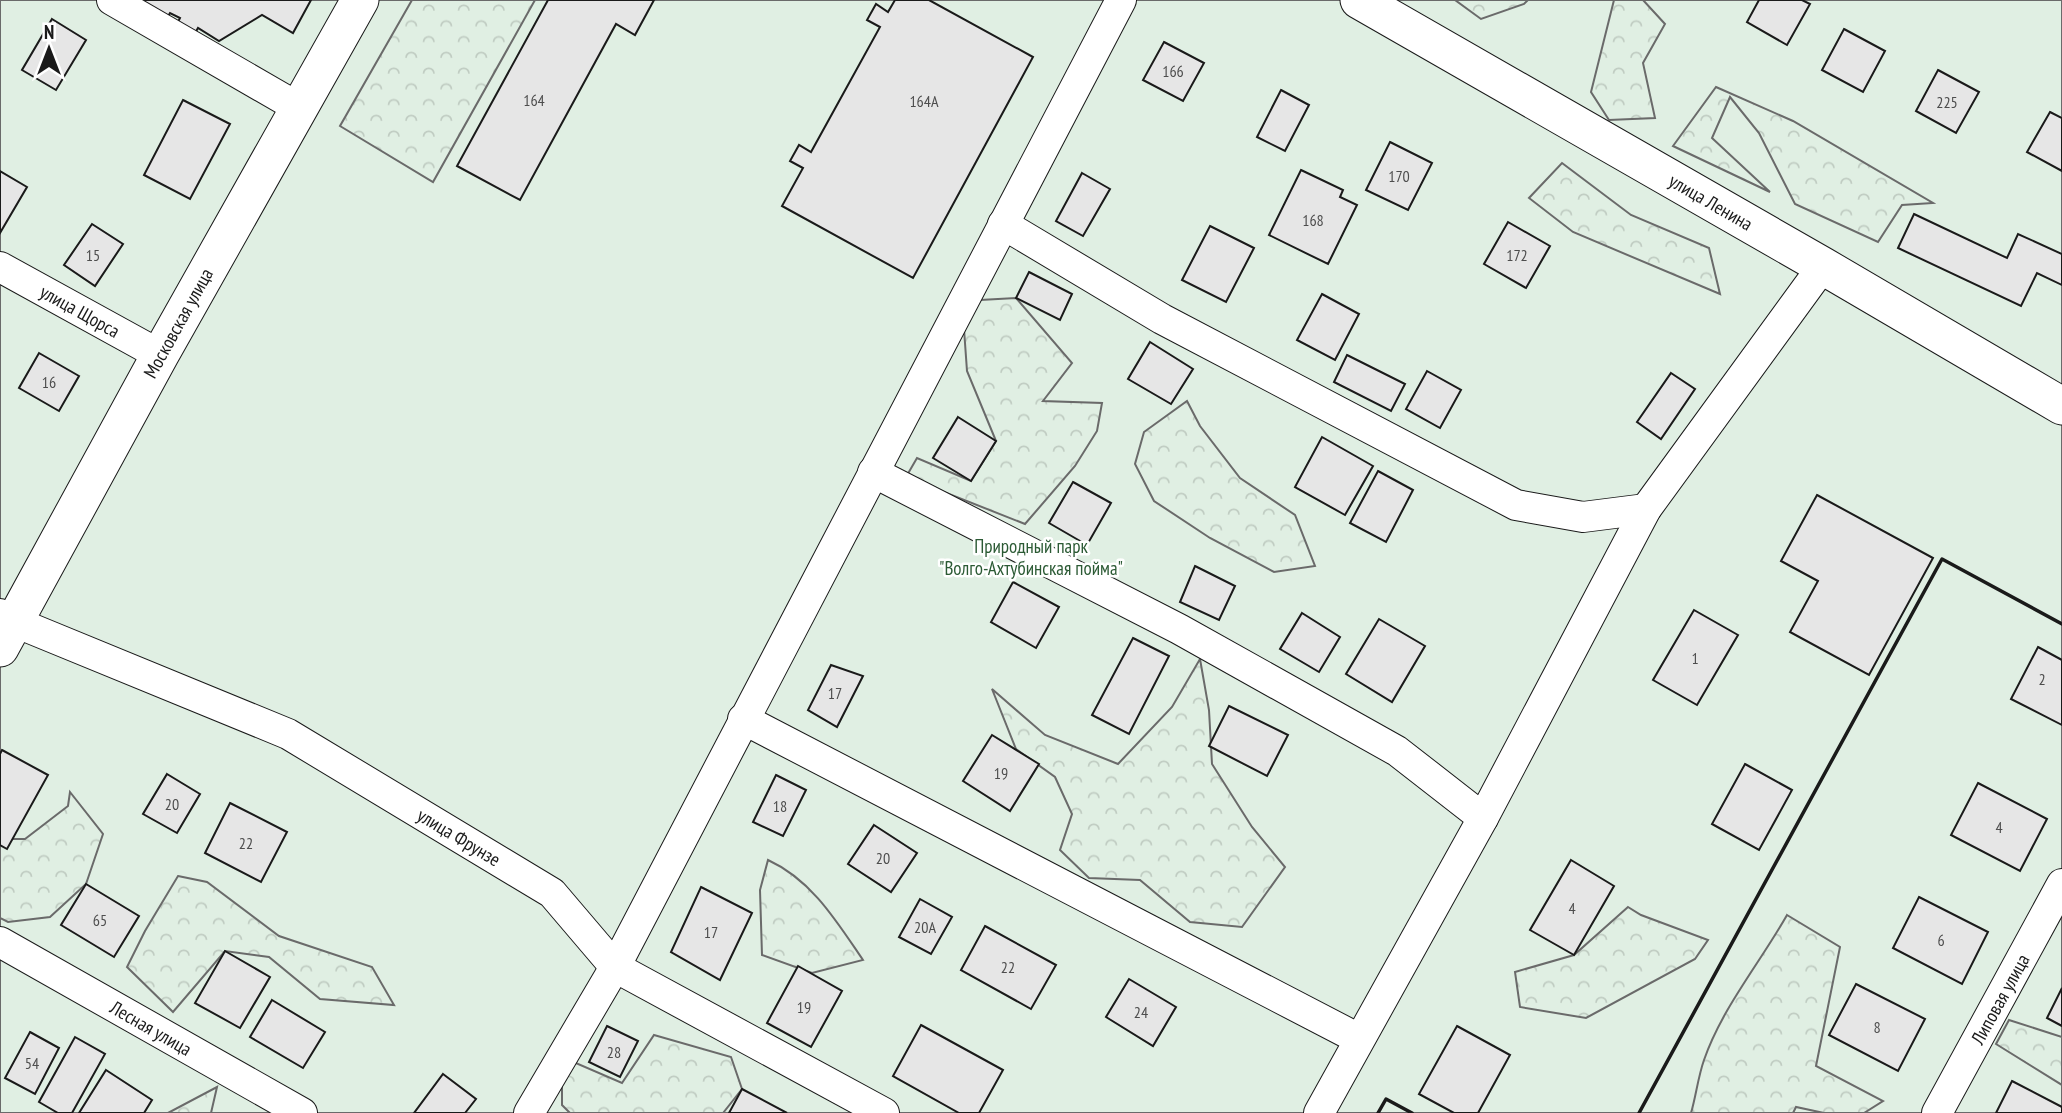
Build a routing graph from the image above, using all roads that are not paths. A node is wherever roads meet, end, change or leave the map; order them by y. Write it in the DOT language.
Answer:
graph roads {
  1 [pos="112,0"];
  2 [pos="360,0"];
  3 [pos="1121,0"];
  4 [pos="1359,0"];
  5 [pos="299,108"];
  6 [pos="1003,224"];
  7 [pos="1823,266"];
  8 [pos="0,267"];
  9 [pos="160,355"];
  10 [pos="2062,406"];
  11 [pos="873,472"];
  12 [pos="1646,509"];
  13 [pos="5,628"];
  14 [pos="743,719"];
  15 [pos="1483,818"];
  16 [pos="2062,884"];
  17 [pos="0,942"];
  18 [pos="615,967"];
  19 [pos="1359,1039"];
  20 [pos="302,1113"];
  21 [pos="529,1113"];
  22 [pos="884,1113"];
  23 [pos="1319,1113"];
  24 [pos="1937,1113"];
  1 -- 5 [label="street"];
  2 -- 5 [label="street, Московская улица"];
  3 -- 6 [label="street"];
  4 -- 7 [label="street, улица Ленина"];
  5 -- 9 [label="street, Московская улица"];
  6 -- 11 [label="street"];
  6 -- 12 [label="street"];
  7 -- 10 [label="street, улица Ленина"];
  7 -- 12 [label="street"];
  8 -- 9 [label="street, улица Щорса"];
  9 -- 13 [label="street, Московская улица"];
  11 -- 14 [label="street"];
  11 -- 15 [label="street"];
  12 -- 15 [label="street"];
  13 -- 18 [label="street, улица Фрунзе"];
  14 -- 18 [label="street"];
  14 -- 19 [label="street"];
  15 -- 19 [label="street"];
  16 -- 24 [label="street, Липовая улица"];
  17 -- 20 [label="street, Лесная улица"];
  18 -- 21 [label="street"];
  18 -- 22 [label="street, улица Фрунзе"];
  19 -- 23 [label="street"];
}
